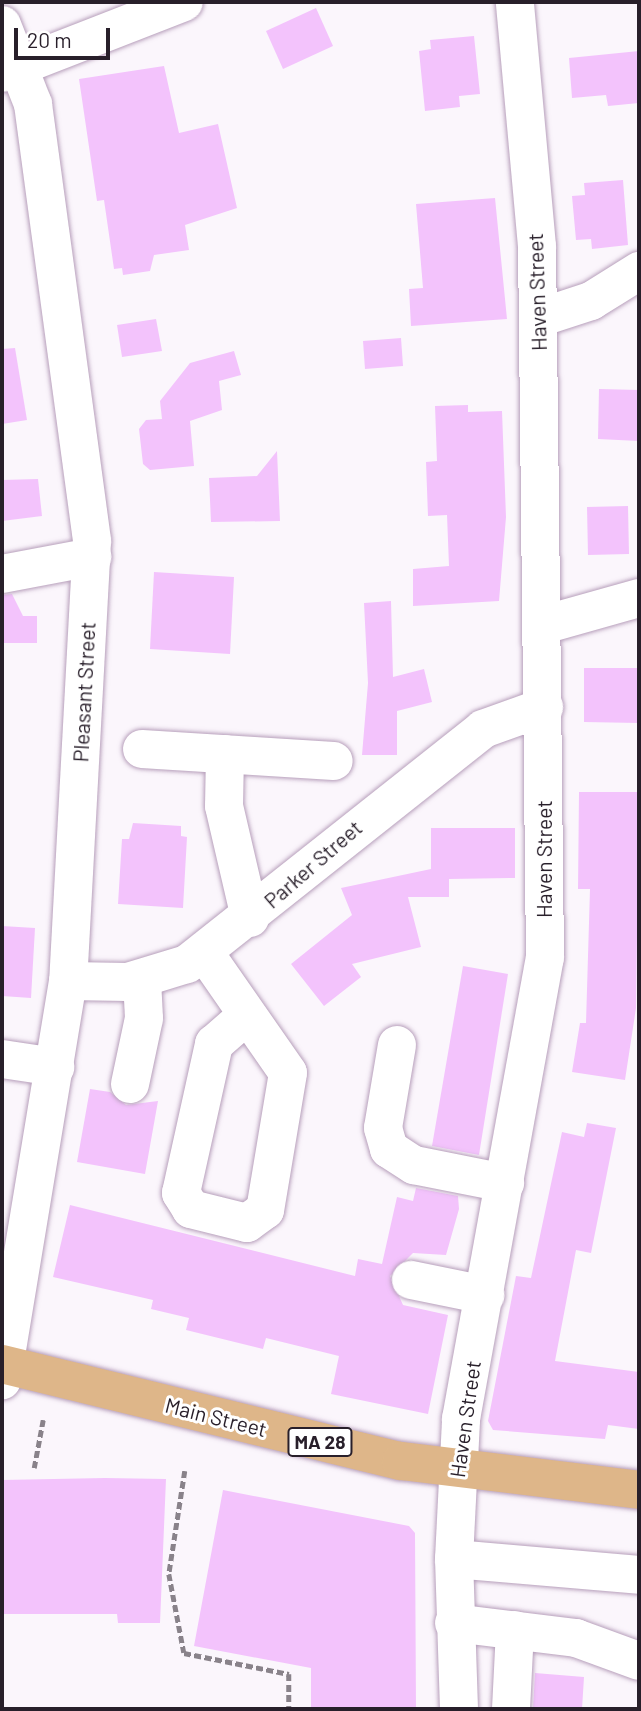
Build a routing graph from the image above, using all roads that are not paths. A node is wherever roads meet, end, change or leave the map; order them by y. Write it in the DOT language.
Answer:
graph roads {
  1 [pos="184,2"];
  2 [pos="515,2"];
  3 [pos="2,25"];
  4 [pos="10,70"];
  5 [pos="639,271"];
  6 [pos="539,318"];
  7 [pos="92,557"];
  8 [pos="2,574"];
  9 [pos="639,598"];
  10 [pos="543,625"];
  11 [pos="544,707"];
  12 [pos="142,749"];
  13 [pos="225,754"];
  14 [pos="334,761"];
  15 [pos="250,918"];
  16 [pos="204,952"];
  17 [pos="142,980"];
  18 [pos="68,981"];
  19 [pos="245,1017"];
  20 [pos="397,1045"];
  21 [pos="2,1059"];
  22 [pos="55,1067"];
  23 [pos="130,1084"];
  24 [pos="505,1183"];
  25 [pos="411,1280"];
  26 [pos="485,1295"];
  27 [pos="3,1370"];
  28 [pos="456,1470"];
  29 [pos="639,1490"];
  30 [pos="454,1559"];
  31 [pos="639,1574"];
  32 [pos="454,1623"];
  33 [pos="515,1630"];
  34 [pos="639,1661"];
  35 [pos="459,1709"];
  36 [pos="511,1709"];
  1 -- 4 [label="street"];
  2 -- 6 [label="street, Haven Street"];
  3 -- 4 [label="street, Pleasant Street"];
  4 -- 7 [label="street, Pleasant Street"];
  5 -- 6 [label="street"];
  6 -- 10 [label="street, Haven Street"];
  7 -- 8 [label="street"];
  7 -- 18 [label="street, Pleasant Street"];
  9 -- 10 [label="street"];
  10 -- 11 [label="street, Haven Street"];
  11 -- 15 [label="street, Parker Street"];
  11 -- 24 [label="street, Haven Street"];
  12 -- 13 [label="street"];
  13 -- 14 [label="street"];
  13 -- 15 [label="street"];
  15 -- 16 [label="street, Parker Street"];
  16 -- 17 [label="street, Parker Street"];
  16 -- 19 [label="street"];
  17 -- 18 [label="street, Parker Street"];
  17 -- 23 [label="street"];
  18 -- 22 [label="street, Pleasant Street"];
  19 -- 19 [label="street"];
  20 -- 24 [label="street"];
  21 -- 22 [label="street"];
  22 -- 27 [label="street, Pleasant Street"];
  24 -- 26 [label="street, Haven Street"];
  25 -- 26 [label="street"];
  26 -- 28 [label="street, Haven Street"];
  27 -- 28 [label="main road, Main Street / MA 28"];
  28 -- 29 [label="main road, Main Street / MA 28"];
  28 -- 30 [label="street, Haven Street"];
  30 -- 31 [label="street"];
  30 -- 32 [label="street, Haven Street"];
  32 -- 33 [label="street"];
  32 -- 35 [label="street, Haven Street"];
  33 -- 34 [label="street"];
  33 -- 36 [label="street"];
}
